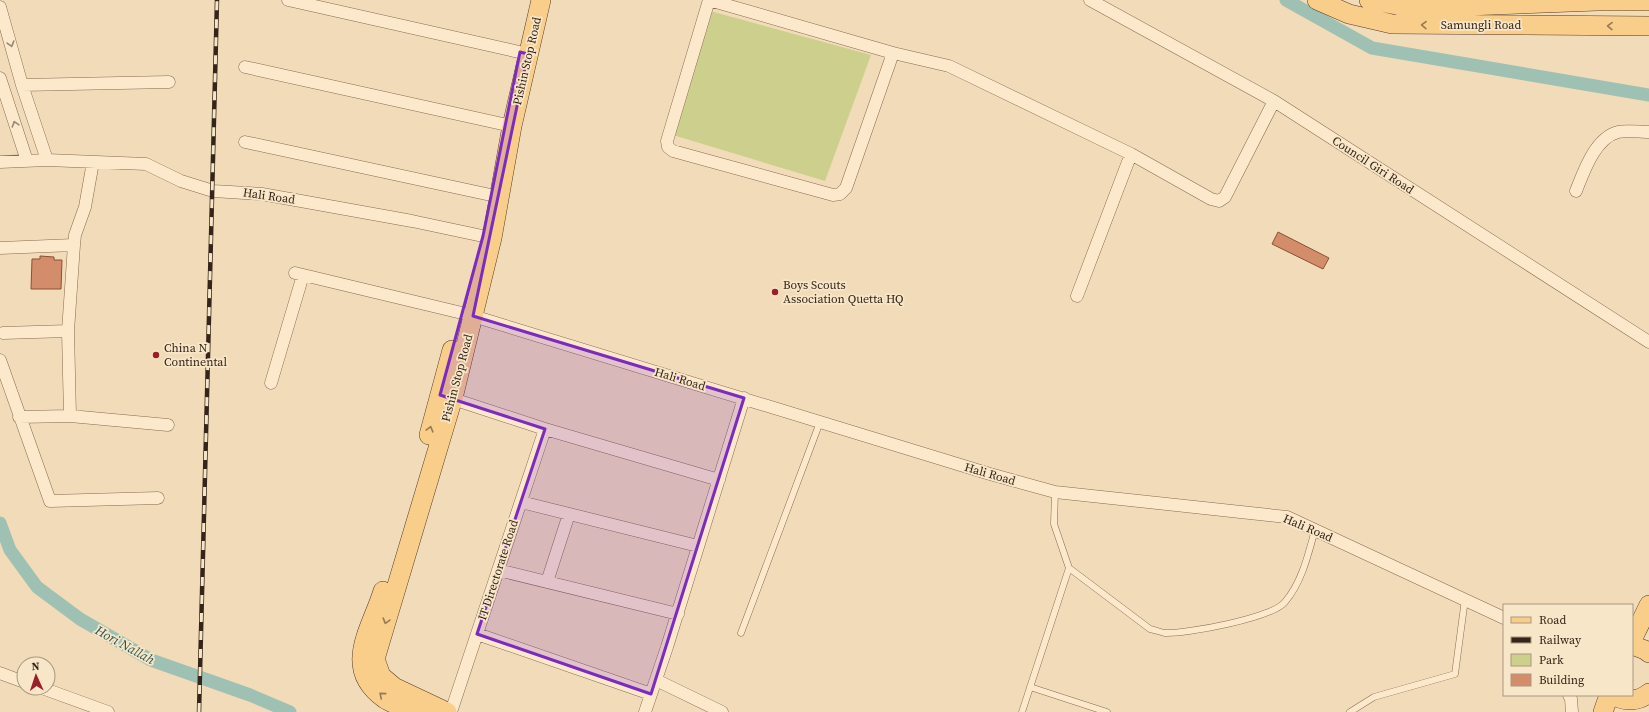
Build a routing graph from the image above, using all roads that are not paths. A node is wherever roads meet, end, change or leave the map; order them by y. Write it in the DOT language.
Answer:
graph roads {
  1 [pos="288,0"];
  2 [pos="531,0"];
  3 [pos="541,0"];
  4 [pos="709,0"];
  5 [pos="1090,0"];
  6 [pos="1317,0"];
  7 [pos="1369,0"];
  8 [pos="1649,1"];
  9 [pos="0,7"];
  10 [pos="1649,26"];
  11 [pos="524,53"];
  12 [pos="893,53"];
  13 [pos="244,67"];
  14 [pos="1,82"];
  15 [pos="169,82"];
  16 [pos="22,84"];
  17 [pos="1274,102"];
  18 [pos="508,125"];
  19 [pos="1649,132"];
  20 [pos="245,142"];
  21 [pos="1131,154"];
  22 [pos="47,160"];
  23 [pos="27,161"];
  24 [pos="0,162"];
  25 [pos="93,162"];
  26 [pos="1576,191"];
  27 [pos="495,196"];
  28 [pos="488,237"];
  29 [pos="74,245"];
  30 [pos="0,248"];
  31 [pos="1077,296"];
  32 [pos="468,314"];
  33 [pos="68,331"];
  34 [pos="3,332"];
  35 [pos="1649,342"];
  36 [pos="0,360"];
  37 [pos="271,383"];
  38 [pos="446,397"];
  39 [pos="744,398"];
  40 [pos="70,416"];
  41 [pos="19,417"];
  42 [pos="820,422"];
  43 [pos="168,426"];
  44 [pos="545,429"];
  45 [pos="719,480"];
  46 [pos="1055,492"];
  47 [pos="158,498"];
  48 [pos="521,502"];
  49 [pos="569,514"];
  50 [pos="1315,530"];
  51 [pos="698,546"];
  52 [pos="1069,568"];
  53 [pos="498,570"];
  54 [pos="547,582"];
  55 [pos="1465,600"];
  56 [pos="1649,605"];
  57 [pos="678,614"];
  58 [pos="1503,618"];
  59 [pos="741,633"];
  60 [pos="477,634"];
  61 [pos="1633,638"];
  62 [pos="1633,645"];
  63 [pos="1649,653"];
  64 [pos="0,673"];
  65 [pos="16,679"];
  66 [pos="656,680"];
  67 [pos="1030,687"];
  68 [pos="56,693"];
  69 [pos="1649,693"];
  70 [pos="651,694"];
  71 [pos="1570,696"];
  72 [pos="1609,696"];
  73 [pos="1616,696"];
  74 [pos="1629,706"];
  75 [pos="108,712"];
  76 [pos="417,712"];
  77 [pos="447,712"];
  78 [pos="451,712"];
  79 [pos="645,712"];
  80 [pos="722,712"];
  81 [pos="1022,712"];
  82 [pos="1106,712"];
  83 [pos="1350,712"];
  84 [pos="1572,712"];
  85 [pos="1603,712"];
  1 -- 11 [label="street"];
  2 -- 11 [label="main road, Pishin Stop Road"];
  3 -- 11 [label="main road, Pishin Stop Road"];
  4 -- 12 [label="street"];
  4 -- 12 [label="street"];
  5 -- 17 [label="street, Council Giri Road"];
  10 -- 6 [label="main road, Samungli Road, one-way"];
  7 -- 8 [label="main road, Samungli Road"];
  9 -- 16 [label="street, one-way"];
  11 -- 18 [label="main road, Pishin Stop Road"];
  12 -- 21 [label="street"];
  13 -- 18 [label="street"];
  23 -- 14 [label="street, one-way"];
  15 -- 16 [label="street"];
  16 -- 22 [label="street"];
  17 -- 21 [label="street"];
  17 -- 35 [label="street, Council Giri Road"];
  18 -- 27 [label="main road, Pishin Stop Road"];
  19 -- 26 [label="street"];
  20 -- 27 [label="street"];
  21 -- 31 [label="street"];
  22 -- 23 [label="street, Hali Road"];
  22 -- 25 [label="street, Hali Road"];
  23 -- 24 [label="street, Hali Road"];
  25 -- 28 [label="street, Hali Road"];
  25 -- 29 [label="street"];
  27 -- 28 [label="main road, Pishin Stop Road"];
  28 -- 32 [label="main road, Pishin Stop Road"];
  29 -- 30 [label="street"];
  29 -- 33 [label="street"];
  32 -- 37 [label="street, Hali Road"];
  32 -- 38 [label="main road, Pishin Stop Road"];
  32 -- 39 [label="street, Hali Road"];
  33 -- 34 [label="street"];
  33 -- 40 [label="street"];
  36 -- 41 [label="street"];
  38 -- 44 [label="street"];
  76 -- 38 [label="main road, Pishin Stop Road, one-way"];
  38 -- 77 [label="main road, Pishin Stop Road, one-way"];
  39 -- 42 [label="street, Hali Road"];
  39 -- 45 [label="street"];
  40 -- 41 [label="street"];
  40 -- 43 [label="street"];
  41 -- 47 [label="street"];
  42 -- 46 [label="street, Hali Road"];
  42 -- 59 [label="lane"];
  44 -- 45 [label="street"];
  44 -- 48 [label="street, IT Directorate Road"];
  45 -- 51 [label="street"];
  46 -- 50 [label="street, Hali Road"];
  46 -- 52 [label="lane"];
  48 -- 49 [label="street"];
  48 -- 53 [label="street, IT Directorate Road"];
  49 -- 51 [label="street"];
  49 -- 54 [label="street"];
  50 -- 52 [label="lane"];
  50 -- 55 [label="street, Hali Road"];
  51 -- 57 [label="street"];
  52 -- 67 [label="lane"];
  53 -- 54 [label="street"];
  53 -- 60 [label="street, IT Directorate Road"];
  54 -- 57 [label="street"];
  55 -- 58 [label="street, Hali Road"];
  55 -- 83 [label="lane"];
  56 -- 61 [label="main road"];
  57 -- 66 [label="street"];
  60 -- 70 [label="street"];
  60 -- 78 [label="street, IT Directorate Road"];
  62 -- 63 [label="main road"];
  64 -- 65 [label="street"];
  66 -- 70 [label="street"];
  66 -- 80 [label="street"];
  67 -- 81 [label="lane"];
  67 -- 82 [label="lane"];
  68 -- 75 [label="street"];
  69 -- 74 [label="main road"];
  70 -- 79 [label="street"];
  71 -- 84 [label="street"];
  72 -- 85 [label="main road"];
  73 -- 74 [label="main road"];
}
